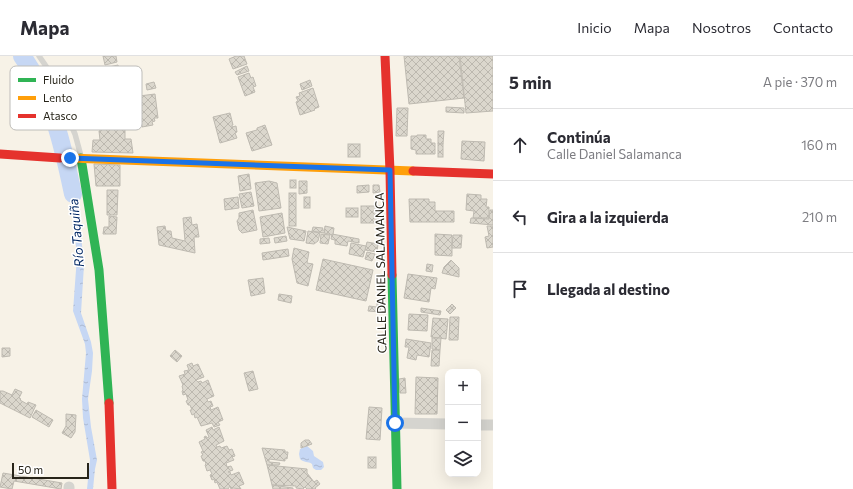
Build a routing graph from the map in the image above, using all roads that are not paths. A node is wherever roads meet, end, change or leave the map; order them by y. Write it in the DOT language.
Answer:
graph roads {
  1 [pos="39,56"];
  2 [pos="385,56"];
  3 [pos="46,66"];
  4 [pos="73,130"];
  5 [pos="0,154"];
  6 [pos="70,158"];
  7 [pos="390,170"];
  8 [pos="493,174"];
  9 [pos="395,423"];
  10 [pos="445,424"];
  11 [pos="481,425"];
  12 [pos="493,425"];
  13 [pos="112,489"];
  14 [pos="397,489"];
  1 -- 3 [label="lane"];
  2 -- 7 [label="street, CALLE DANIEL SALAMANCA"];
  4 -- 6 [label="lane"];
  5 -- 6 [label="street"];
  6 -- 7 [label="street"];
  6 -- 13 [label="street"];
  7 -- 8 [label="street"];
  7 -- 9 [label="street, CALLE DANIEL SALAMANCA"];
  9 -- 10 [label="street"];
  9 -- 14 [label="street, CALLE DANIEL SALAMANCA"];
  11 -- 12 [label="street"];
}
